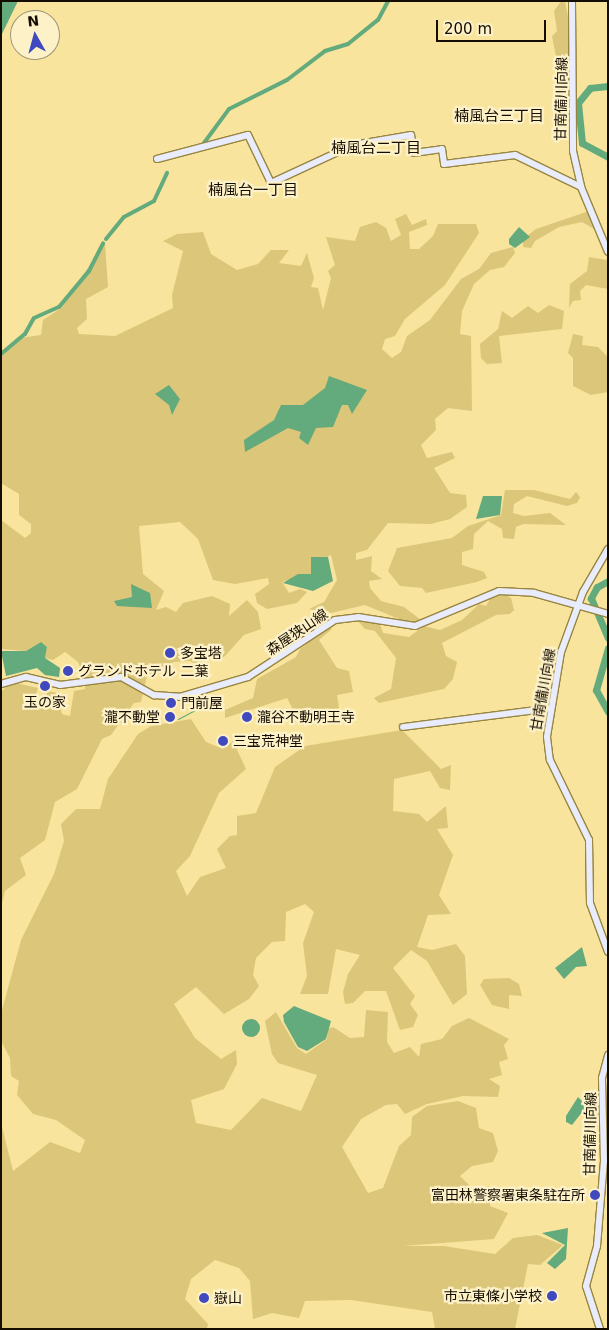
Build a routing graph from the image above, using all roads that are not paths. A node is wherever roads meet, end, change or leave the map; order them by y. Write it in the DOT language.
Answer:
graph roads {
  1 [pos="572,1"];
  2 [pos="157,159"];
  3 [pos="581,187"];
  4 [pos="608,252"];
  5 [pos="608,549"];
  6 [pos="578,606"];
  7 [pos="608,614"];
  8 [pos="1,684"];
  9 [pos="551,708"];
  10 [pos="403,727"];
  11 [pos="608,952"];
  12 [pos="608,1055"];
  13 [pos="600,1329"];
  1 -- 3 [label="main road, 甘南備川向線"];
  2 -- 3 [label="main road"];
  3 -- 4 [label="main road, 甘南備川向線"];
  5 -- 6 [label="main road, 甘南備川向線"];
  6 -- 7 [label="main road, 森屋狭山線"];
  6 -- 8 [label="main road, 森屋狭山線"];
  6 -- 9 [label="main road, 甘南備川向線"];
  9 -- 10 [label="main road"];
  9 -- 11 [label="main road, 甘南備川向線"];
  12 -- 13 [label="main road, 甘南備川向線"];
}
